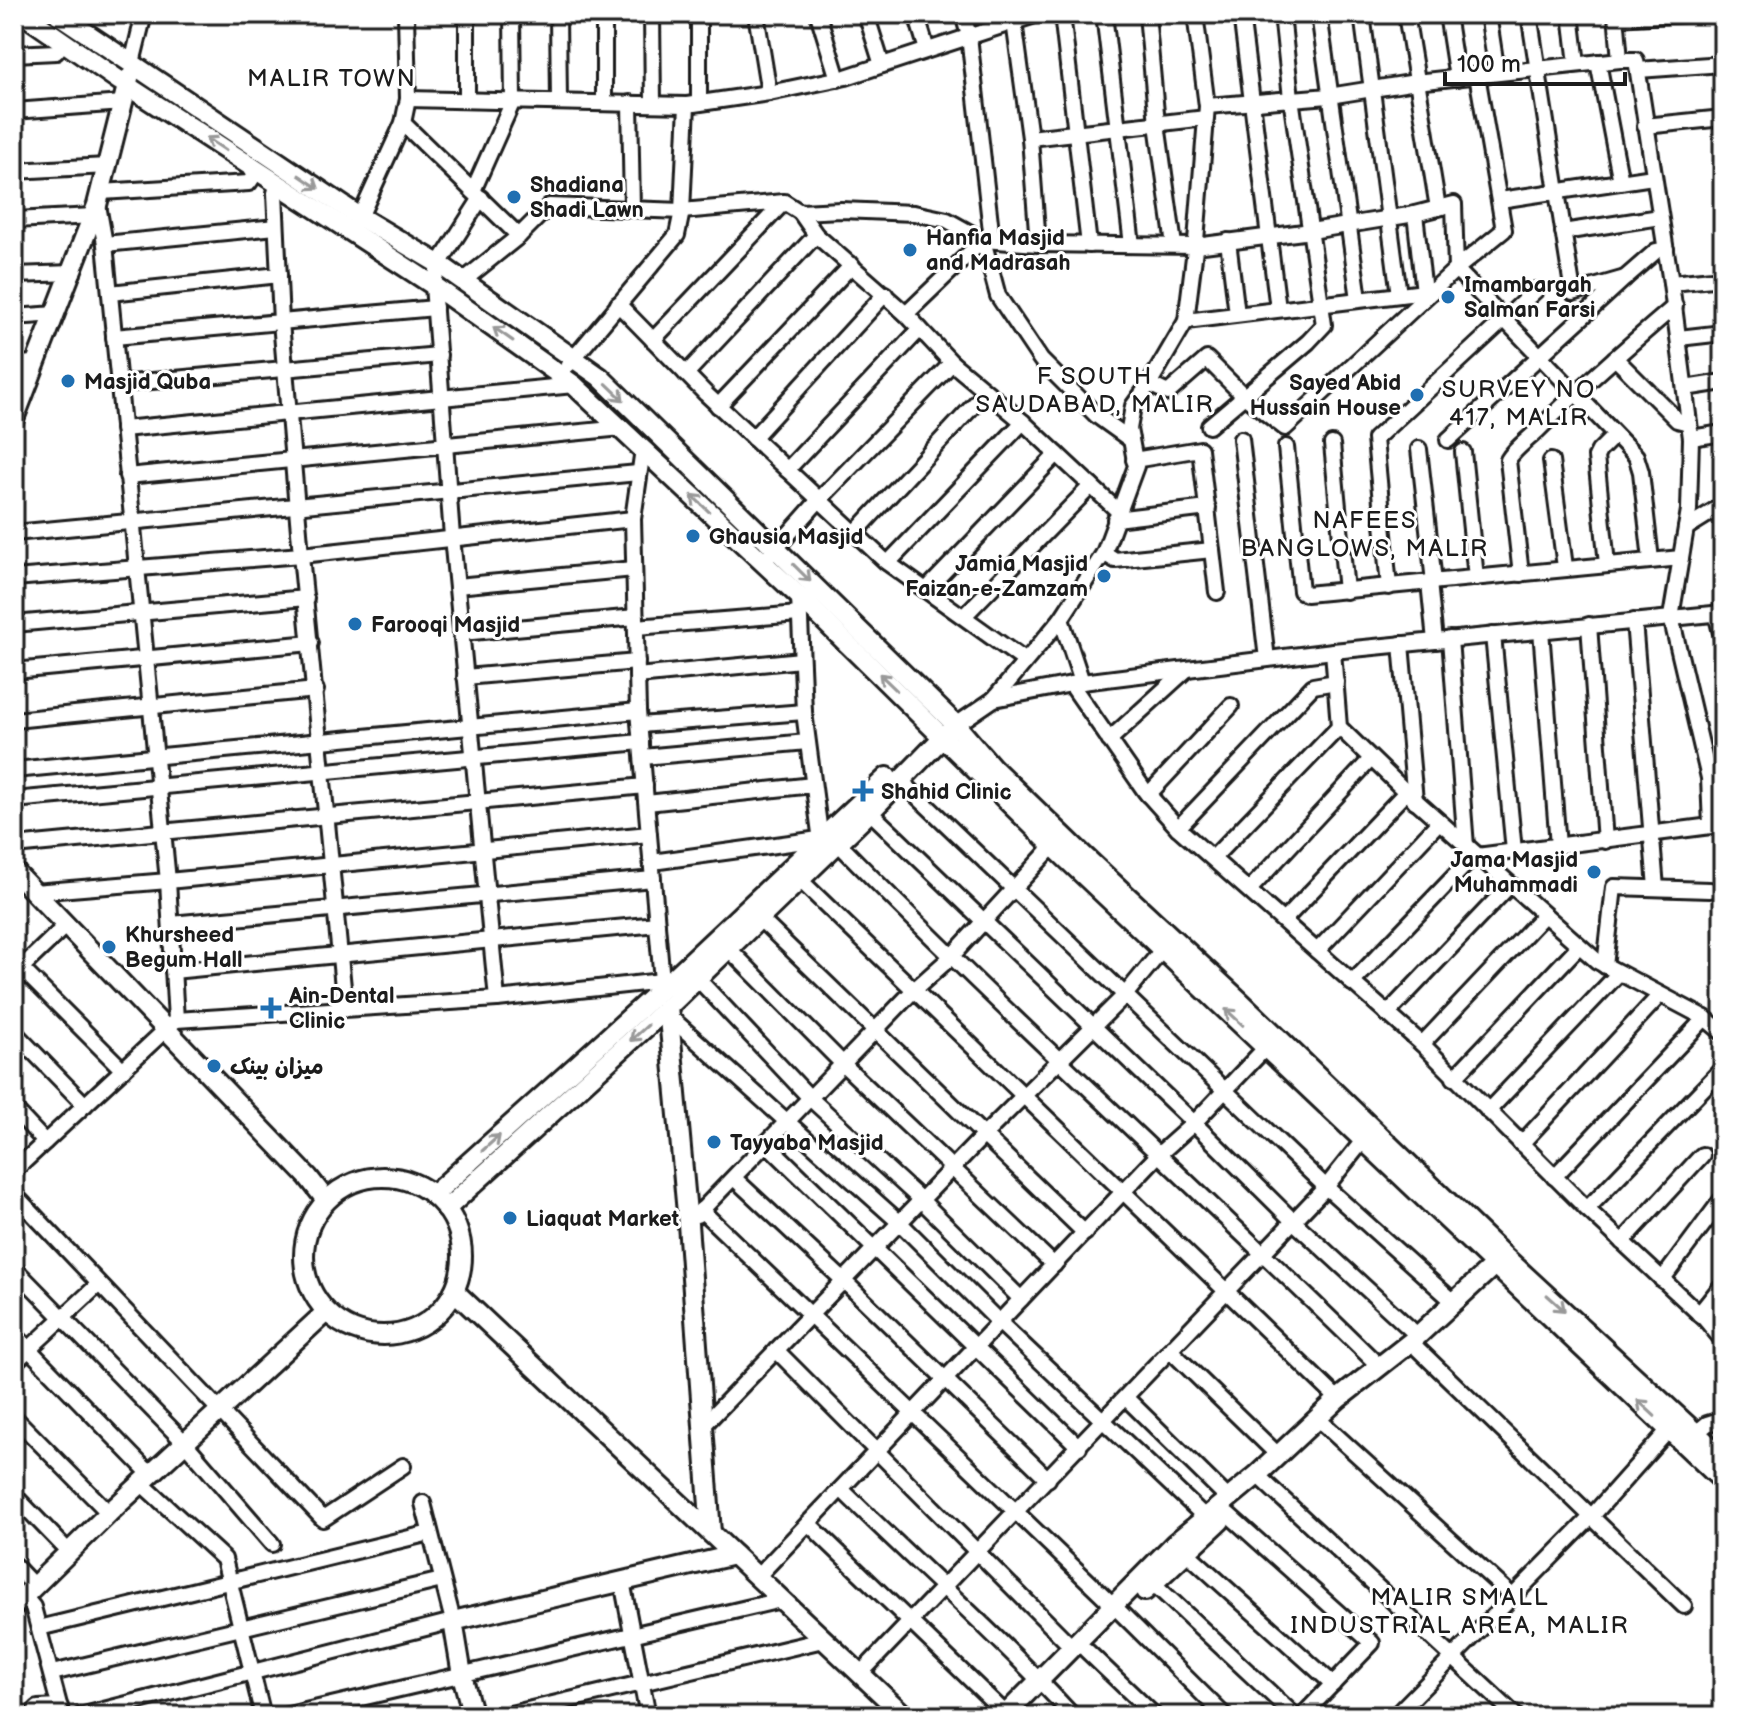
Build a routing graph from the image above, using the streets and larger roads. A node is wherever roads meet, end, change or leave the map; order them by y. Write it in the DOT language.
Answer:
graph roads {
  1 [pos="58,14"];
  2 [pos="144,14"];
  3 [pos="406,14"];
  4 [pos="467,14"];
  5 [pos="512,14"];
  6 [pos="558,14"];
  7 [pos="604,14"];
  8 [pos="652,14"];
  9 [pos="699,14"];
  10 [pos="756,14"];
  11 [pos="818,14"];
  12 [pos="866,14"];
  13 [pos="916,14"];
  14 [pos="963,14"];
  15 [pos="1038,14"];
  16 [pos="1062,14"];
  17 [pos="1104,14"];
  18 [pos="1147,14"];
  19 [pos="1195,14"];
  20 [pos="1241,14"];
  21 [pos="1282,14"];
  22 [pos="1319,14"];
  23 [pos="1362,14"];
  24 [pos="1406,14"];
  25 [pos="1447,14"];
  26 [pos="1488,14"];
  27 [pos="1529,14"];
  28 [pos="1571,14"];
  29 [pos="1685,14"];
  30 [pos="1616,16"];
  31 [pos="1014,17"];
  32 [pos="23,18"];
  33 [pos="969,36"];
  34 [pos="64,42"];
  35 [pos="927,50"];
  36 [pos="14,54"];
  37 [pos="1620,60"];
  38 [pos="1598,62"];
  39 [pos="132,63"];
  40 [pos="1577,64"];
  41 [pos="1723,64"];
  42 [pos="882,65"];
  43 [pos="1536,69"];
  44 [pos="1638,70"];
  45 [pos="1497,73"];
  46 [pos="1477,75"];
  47 [pos="1457,78"];
  48 [pos="838,79"];
  49 [pos="1416,82"];
  50 [pos="1372,89"];
  51 [pos="769,93"];
  52 [pos="125,94"];
  53 [pos="1329,96"];
  54 [pos="1291,98"];
  55 [pos="408,99"];
  56 [pos="467,100"];
  57 [pos="513,101"];
  58 [pos="1251,101"];
  59 [pos="559,102"];
  60 [pos="604,103"];
  61 [pos="630,103"];
  62 [pos="653,104"];
  63 [pos="693,104"];
  64 [pos="14,111"];
  65 [pos="1206,112"];
  66 [pos="1723,118"];
  67 [pos="403,123"];
  68 [pos="1157,124"];
  69 [pos="1645,126"];
  70 [pos="1118,128"];
  71 [pos="1076,133"];
  72 [pos="1030,138"];
  73 [pos="107,166"];
  74 [pos="14,171"];
  75 [pos="257,171"];
  76 [pos="1653,177"];
  77 [pos="1621,182"];
  78 [pos="278,183"];
  79 [pos="1557,192"];
  80 [pos="477,195"];
  81 [pos="1500,200"];
  82 [pos="784,202"];
  83 [pos="97,204"];
  84 [pos="1438,208"];
  85 [pos="632,209"];
  86 [pos="682,211"];
  87 [pos="800,212"];
  88 [pos="1415,214"];
  89 [pos="360,217"];
  90 [pos="1660,217"];
  91 [pos="1391,218"];
  92 [pos="14,220"];
  93 [pos="1348,224"];
  94 [pos="276,227"];
  95 [pos="1311,231"];
  96 [pos="1563,232"];
  97 [pos="816,235"];
  98 [pos="519,236"];
  99 [pos="1269,236"];
  100 [pos="988,240"];
  101 [pos="1228,241"];
  102 [pos="105,244"];
  103 [pos="1038,244"];
  104 [pos="1089,245"];
  105 [pos="1132,245"];
  106 [pos="1174,245"];
  107 [pos="1196,246"];
  108 [pos="1666,249"];
  109 [pos="439,264"];
  110 [pos="852,265"];
  111 [pos="1456,269"];
  112 [pos="73,273"];
  113 [pos="14,275"];
  114 [pos="279,275"];
  115 [pos="1625,278"];
  116 [pos="1723,278"];
  117 [pos="463,281"];
  118 [pos="1671,283"];
  119 [pos="433,285"];
  120 [pos="1536,290"];
  121 [pos="1428,291"];
  122 [pos="110,293"];
  123 [pos="885,294"];
  124 [pos="1399,295"];
  125 [pos="1359,299"];
  126 [pos="1321,303"];
  127 [pos="618,304"];
  128 [pos="1675,306"];
  129 [pos="435,308"];
  130 [pos="1278,309"];
  131 [pos="56,314"];
  132 [pos="906,314"];
  133 [pos="1237,314"];
  134 [pos="14,317"];
  135 [pos="1503,318"];
  136 [pos="1186,321"];
  137 [pos="281,322"];
  138 [pos="920,329"];
  139 [pos="1723,333"];
  140 [pos="114,337"];
  141 [pos="1679,338"];
  142 [pos="653,340"];
  143 [pos="439,355"];
  144 [pos="1539,356"];
  145 [pos="574,357"];
  146 [pos="1615,358"];
  147 [pos="37,363"];
  148 [pos="952,363"];
  149 [pos="14,364"];
  150 [pos="285,369"];
  151 [pos="686,374"];
  152 [pos="567,379"];
  153 [pos="1723,382"];
  154 [pos="119,384"];
  155 [pos="1149,384"];
  156 [pos="1685,388"];
  157 [pos="986,392"];
  158 [pos="1575,393"];
  159 [pos="1244,396"];
  160 [pos="442,398"];
  161 [pos="718,406"];
  162 [pos="289,413"];
  163 [pos="15,414"];
  164 [pos="1023,422"];
  165 [pos="1209,426"];
  166 [pos="622,428"];
  167 [pos="123,429"];
  168 [pos="1690,430"];
  169 [pos="1723,433"];
  170 [pos="1615,435"];
  171 [pos="753,438"];
  172 [pos="1241,439"];
  173 [pos="1131,440"];
  174 [pos="1448,440"];
  175 [pos="445,444"];
  176 [pos="1332,444"];
  177 [pos="1286,447"];
  178 [pos="643,449"];
  179 [pos="1419,449"];
  180 [pos="1463,452"];
  181 [pos="1057,454"];
  182 [pos="293,459"];
  183 [pos="1134,460"];
  184 [pos="1551,461"];
  185 [pos="787,470"];
  186 [pos="638,473"];
  187 [pos="127,476"];
  188 [pos="1091,486"];
  189 [pos="449,491"];
  190 [pos="819,500"];
  191 [pos="297,505"];
  192 [pos="1723,505"];
  193 [pos="1208,508"];
  194 [pos="1116,515"];
  195 [pos="633,519"];
  196 [pos="131,520"];
  197 [pos="1686,528"];
  198 [pos="14,533"];
  199 [pos="855,533"];
  200 [pos="452,537"];
  201 [pos="776,548"];
  202 [pos="1212,550"];
  203 [pos="1104,553"];
  204 [pos="301,555"];
  205 [pos="1681,558"];
  206 [pos="1651,560"];
  207 [pos="763,563"];
  208 [pos="888,563"];
  209 [pos="1607,564"];
  210 [pos="1565,567"];
  211 [pos="136,568"];
  212 [pos="634,569"];
  213 [pos="1521,574"];
  214 [pos="14,578"];
  215 [pos="1476,578"];
  216 [pos="1432,582"];
  217 [pos="457,586"];
  218 [pos="1389,587"];
  219 [pos="927,589"];
  220 [pos="1346,591"];
  221 [pos="1217,592"];
  222 [pos="306,598"];
  223 [pos="799,605"];
  224 [pos="141,613"];
  225 [pos="1721,613"];
  226 [pos="965,615"];
  227 [pos="1671,617"];
  228 [pos="1061,619"];
  229 [pos="1634,621"];
  230 [pos="636,622"];
  231 [pos="14,624"];
  232 [pos="1589,625"];
  233 [pos="1541,630"];
  234 [pos="461,633"];
  235 [pos="1493,635"];
  236 [pos="1442,640"];
  237 [pos="1723,641"];
  238 [pos="311,643"];
  239 [pos="1401,644"];
  240 [pos="1333,651"];
  241 [pos="146,659"];
  242 [pos="1267,659"];
  243 [pos="801,660"];
  244 [pos="1025,661"];
  245 [pos="637,669"];
  246 [pos="1187,669"];
  247 [pos="14,671"];
  248 [pos="465,677"];
  249 [pos="1336,682"];
  250 [pos="1076,683"];
  251 [pos="316,690"];
  252 [pos="994,699"];
  253 [pos="151,706"];
  254 [pos="1231,706"];
  255 [pos="804,712"];
  256 [pos="639,718"];
  257 [pos="14,720"];
  258 [pos="470,725"];
  259 [pos="945,727"];
  260 [pos="1339,727"];
  261 [pos="321,740"];
  262 [pos="1109,740"];
  263 [pos="807,742"];
  264 [pos="642,750"];
  265 [pos="156,756"];
  266 [pos="473,758"];
  267 [pos="1371,759"];
  268 [pos="14,770"];
  269 [pos="324,771"];
  270 [pos="900,780"];
  271 [pos="813,785"];
  272 [pos="645,786"];
  273 [pos="159,787"];
  274 [pos="1148,795"];
  275 [pos="1410,796"];
  276 [pos="14,800"];
  277 [pos="477,803"];
  278 [pos="647,803"];
  279 [pos="870,812"];
  280 [pos="328,817"];
  281 [pos="1439,822"];
  282 [pos="1178,828"];
  283 [pos="1717,828"];
  284 [pos="163,833"];
  285 [pos="649,834"];
  286 [pos="1652,835"];
  287 [pos="826,841"];
  288 [pos="1605,841"];
  289 [pos="14,846"];
  290 [pos="1053,846"];
  291 [pos="1558,846"];
  292 [pos="482,850"];
  293 [pos="1471,851"];
  294 [pos="1514,851"];
  295 [pos="1213,858"];
  296 [pos="652,862"];
  297 [pos="332,864"];
  298 [pos="14,871"];
  299 [pos="798,878"];
  300 [pos="653,879"];
  301 [pos="168,881"];
  302 [pos="1510,885"];
  303 [pos="1656,888"];
  304 [pos="1014,890"];
  305 [pos="1249,890"];
  306 [pos="1710,890"];
  307 [pos="34,892"];
  308 [pos="486,896"];
  309 [pos="336,910"];
  310 [pos="1544,915"];
  311 [pos="759,918"];
  312 [pos="1284,920"];
  313 [pos="982,921"];
  314 [pos="171,924"];
  315 [pos="657,924"];
  316 [pos="66,925"];
  317 [pos="491,940"];
  318 [pos="1167,944"];
  319 [pos="1579,946"];
  320 [pos="727,947"];
  321 [pos="1317,951"];
  322 [pos="340,955"];
  323 [pos="950,958"];
  324 [pos="16,968"];
  325 [pos="1612,970"];
  326 [pos="173,971"];
  327 [pos="696,977"];
  328 [pos="1352,983"];
  329 [pos="914,990"];
  330 [pos="1125,995"];
  331 [pos="1660,995"];
  332 [pos="669,996"];
  333 [pos="497,999"];
  334 [pos="345,1008"];
  335 [pos="1387,1014"];
  336 [pos="1705,1018"];
  337 [pos="171,1025"];
  338 [pos="1093,1027"];
  339 [pos="875,1030"];
  340 [pos="14,1032"];
  341 [pos="1723,1033"];
  342 [pos="1270,1042"];
  343 [pos="1422,1044"];
  344 [pos="1059,1059"];
  345 [pos="843,1064"];
  346 [pos="1723,1068"];
  347 [pos="123,1070"];
  348 [pos="1454,1078"];
  349 [pos="1225,1091"];
  350 [pos="1022,1096"];
  351 [pos="811,1099"];
  352 [pos="85,1105"];
  353 [pos="14,1109"];
  354 [pos="1488,1111"];
  355 [pos="789,1122"];
  356 [pos="1194,1123"];
  357 [pos="984,1135"];
  358 [pos="1368,1135"];
  359 [pos="45,1142"];
  360 [pos="767,1144"];
  361 [pos="1521,1144"];
  362 [pos="1158,1155"];
  363 [pos="1702,1155"];
  364 [pos="952,1168"];
  365 [pos="14,1171"];
  366 [pos="1554,1177"];
  367 [pos="734,1178"];
  368 [pos="1326,1187"];
  369 [pos="1123,1193"];
  370 [pos="14,1194"];
  371 [pos="433,1195"];
  372 [pos="1723,1198"];
  373 [pos="326,1200"];
  374 [pos="921,1200"];
  375 [pos="446,1209"];
  376 [pos="1587,1209"];
  377 [pos="695,1217"];
  378 [pos="1293,1221"];
  379 [pos="899,1222"];
  380 [pos="1085,1233"];
  381 [pos="1622,1242"];
  382 [pos="876,1246"];
  383 [pos="1264,1253"];
  384 [pos="1054,1265"];
  385 [pos="1503,1265"];
  386 [pos="14,1268"];
  387 [pos="843,1280"];
  388 [pos="1662,1280"];
  389 [pos="99,1284"];
  390 [pos="1723,1284"];
  391 [pos="454,1291"];
  392 [pos="1226,1293"];
  393 [pos="1021,1299"];
  394 [pos="1723,1311"];
  395 [pos="326,1312"];
  396 [pos="1448,1313"];
  397 [pos="809,1315"];
  398 [pos="1702,1317"];
  399 [pos="63,1318"];
  400 [pos="999,1322"];
  401 [pos="14,1334"];
  402 [pos="1723,1341"];
  403 [pos="1418,1342"];
  404 [pos="976,1346"];
  405 [pos="29,1349"];
  406 [pos="776,1350"];
  407 [pos="1170,1350"];
  408 [pos="14,1363"];
  409 [pos="1379,1366"];
  410 [pos="944,1380"];
  411 [pos="1126,1398"];
  412 [pos="1338,1399"];
  413 [pos="219,1411"];
  414 [pos="912,1414"];
  415 [pos="14,1417"];
  416 [pos="1723,1419"];
  417 [pos="1105,1421"];
  418 [pos="1321,1422"];
  419 [pos="1674,1423"];
  420 [pos="704,1425"];
  421 [pos="1691,1437"];
  422 [pos="185,1443"];
  423 [pos="1079,1447"];
  424 [pos="876,1451"];
  425 [pos="1278,1455"];
  426 [pos="1723,1458"];
  427 [pos="403,1466"];
  428 [pos="1260,1478"];
  429 [pos="146,1479"];
  430 [pos="1048,1479"];
  431 [pos="1723,1481"];
  432 [pos="841,1489"];
  433 [pos="14,1495"];
  434 [pos="423,1503"];
  435 [pos="1228,1507"];
  436 [pos="1015,1512"];
  437 [pos="109,1513"];
  438 [pos="1592,1516"];
  439 [pos="1206,1518"];
  440 [pos="808,1523"];
  441 [pos="430,1533"];
  442 [pos="711,1533"];
  443 [pos="272,1544"];
  444 [pos="69,1552"];
  445 [pos="976,1552"];
  446 [pos="1186,1552"];
  447 [pos="734,1555"];
  448 [pos="14,1565"];
  449 [pos="757,1577"];
  450 [pos="442,1580"];
  451 [pos="622,1581"];
  452 [pos="230,1582"];
  453 [pos="1153,1583"];
  454 [pos="942,1588"];
  455 [pos="24,1596"];
  456 [pos="1512,1596"];
  457 [pos="781,1600"];
  458 [pos="1684,1606"];
  459 [pos="1118,1609"];
  460 [pos="453,1621"];
  461 [pos="909,1623"];
  462 [pos="39,1628"];
  463 [pos="241,1628"];
  464 [pos="631,1633"];
  465 [pos="823,1640"];
  466 [pos="1079,1649"];
  467 [pos="1453,1658"];
  468 [pos="252,1672"];
  469 [pos="52,1673"];
  470 [pos="860,1674"];
  471 [pos="462,1675"];
  472 [pos="640,1682"];
  473 [pos="1044,1684"];
  474 [pos="1333,1684"];
  475 [pos="61,1711"];
  476 [pos="1010,1715"];
  477 [pos="30,1716"];
  478 [pos="80,1716"];
  479 [pos="263,1716"];
  480 [pos="284,1716"];
  481 [pos="473,1716"];
  482 [pos="502,1716"];
  483 [pos="648,1716"];
  484 [pos="905,1716"];
  485 [pos="1073,1716"];
  486 [pos="1155,1716"];
  487 [pos="1225,1716"];
  488 [pos="1295,1716"];
  489 [pos="1302,1716"];
  490 [pos="1395,1716"];
  491 [pos="1516,1716"];
  1 -- 39 [label="street"];
  2 -- 39 [label="street"];
  3 -- 55 [label="street"];
  4 -- 56 [label="street"];
  5 -- 57 [label="street"];
  6 -- 59 [label="street"];
  7 -- 60 [label="street"];
  8 -- 62 [label="street"];
  9 -- 63 [label="street"];
  10 -- 51 [label="street"];
  11 -- 48 [label="street"];
  12 -- 42 [label="street"];
  13 -- 35 [label="street"];
  14 -- 33 [label="street"];
  15 -- 31 [label="street"];
  16 -- 71 [label="street"];
  17 -- 70 [label="street"];
  18 -- 68 [label="street"];
  19 -- 65 [label="street"];
  20 -- 58 [label="street"];
  21 -- 54 [label="street"];
  22 -- 53 [label="street"];
  23 -- 50 [label="street"];
  24 -- 49 [label="street"];
  25 -- 47 [label="street"];
  26 -- 45 [label="street"];
  27 -- 43 [label="street"];
  28 -- 40 [label="street"];
  29 -- 30 [label="street"];
  30 -- 37 [label="street"];
  31 -- 33 [label="street"];
  31 -- 72 [label="street"];
  32 -- 34 [label="street"];
  33 -- 35 [label="street"];
  33 -- 100 [label="street"];
  34 -- 36 [label="street"];
  34 -- 52 [label="street"];
  35 -- 42 [label="street"];
  37 -- 38 [label="street"];
  37 -- 44 [label="street"];
  38 -- 40 [label="street"];
  38 -- 77 [label="street"];
  39 -- 52 [label="street"];
  39 -- 89 [label="street, one-way"];
  40 -- 43 [label="street"];
  41 -- 44 [label="street"];
  42 -- 48 [label="street"];
  43 -- 45 [label="street"];
  43 -- 79 [label="street"];
  44 -- 69 [label="street"];
  45 -- 46 [label="street"];
  46 -- 47 [label="street"];
  46 -- 81 [label="street"];
  47 -- 49 [label="street"];
  48 -- 51 [label="street"];
  49 -- 50 [label="street"];
  49 -- 84 [label="street"];
  50 -- 53 [label="street"];
  50 -- 91 [label="street"];
  51 -- 63 [label="street"];
  52 -- 64 [label="street"];
  52 -- 73 [label="street"];
  75 -- 52 [label="street, one-way"];
  53 -- 54 [label="street"];
  53 -- 93 [label="street"];
  54 -- 58 [label="street"];
  54 -- 95 [label="street"];
  55 -- 56 [label="street"];
  55 -- 67 [label="street"];
  56 -- 57 [label="street"];
  57 -- 59 [label="street"];
  57 -- 80 [label="street"];
  58 -- 65 [label="street"];
  58 -- 99 [label="street"];
  59 -- 60 [label="street"];
  60 -- 61 [label="street"];
  61 -- 62 [label="street"];
  61 -- 85 [label="street"];
  62 -- 63 [label="street"];
  63 -- 86 [label="street"];
  65 -- 68 [label="street"];
  65 -- 107 [label="street"];
  66 -- 69 [label="street"];
  67 -- 80 [label="street"];
  67 -- 89 [label="street"];
  68 -- 70 [label="street"];
  68 -- 106 [label="street"];
  69 -- 76 [label="street"];
  70 -- 71 [label="street"];
  70 -- 105 [label="street"];
  71 -- 72 [label="street"];
  71 -- 104 [label="street"];
  72 -- 103 [label="street"];
  73 -- 74 [label="street"];
  73 -- 83 [label="street"];
  75 -- 78 [label="street"];
  75 -- 83 [label="street"];
  76 -- 77 [label="street"];
  76 -- 90 [label="street"];
  77 -- 79 [label="street"];
  78 -- 94 [label="street"];
  78 -- 119 [label="street"];
  79 -- 81 [label="street"];
  79 -- 96 [label="street"];
  80 -- 98 [label="street"];
  80 -- 109 [label="street"];
  81 -- 111 [label="street"];
  82 -- 86 [label="street"];
  82 -- 87 [label="street"];
  82 -- 142 [label="street"];
  83 -- 92 [label="street"];
  83 -- 102 [label="street"];
  83 -- 112 [label="street"];
  84 -- 88 [label="street"];
  84 -- 111 [label="street"];
  85 -- 86 [label="street"];
  85 -- 98 [label="street"];
  86 -- 127 [label="street"];
  87 -- 97 [label="street"];
  87 -- 100 [label="street"];
  88 -- 91 [label="street"];
  88 -- 121 [label="street"];
  89 -- 109 [label="street"];
  90 -- 96 [label="street"];
  90 -- 108 [label="street"];
  91 -- 93 [label="street"];
  91 -- 124 [label="street"];
  93 -- 95 [label="street"];
  93 -- 125 [label="street"];
  94 -- 102 [label="street"];
  94 -- 114 [label="street"];
  95 -- 99 [label="street"];
  95 -- 126 [label="street"];
  96 -- 115 [label="street"];
  97 -- 110 [label="street"];
  97 -- 151 [label="street"];
  98 -- 117 [label="street"];
  99 -- 101 [label="street"];
  99 -- 130 [label="street"];
  100 -- 103 [label="street"];
  100 -- 132 [label="street"];
  100 -- 173 [label="street"];
  101 -- 107 [label="street"];
  101 -- 133 [label="street"];
  102 -- 122 [label="street"];
  103 -- 104 [label="street"];
  104 -- 105 [label="street"];
  105 -- 106 [label="street"];
  106 -- 107 [label="street"];
  107 -- 136 [label="street"];
  108 -- 115 [label="street"];
  108 -- 118 [label="street"];
  109 -- 117 [label="street"];
  109 -- 119 [label="street"];
  110 -- 123 [label="street"];
  110 -- 161 [label="street"];
  111 -- 121 [label="street"];
  111 -- 135 [label="street"];
  112 -- 113 [label="street"];
  112 -- 131 [label="street"];
  114 -- 122 [label="street"];
  114 -- 137 [label="street"];
  115 -- 144 [label="street"];
  116 -- 118 [label="street"];
  117 -- 145 [label="street"];
  118 -- 128 [label="street"];
  119 -- 129 [label="street"];
  152 -- 119 [label="street, one-way"];
  120 -- 135 [label="street"];
  121 -- 124 [label="street"];
  121 -- 159 [label="street"];
  122 -- 140 [label="street"];
  123 -- 132 [label="street"];
  123 -- 171 [label="street"];
  124 -- 125 [label="street"];
  125 -- 126 [label="street"];
  126 -- 130 [label="street"];
  126 -- 159 [label="street"];
  127 -- 142 [label="street"];
  127 -- 145 [label="street"];
  128 -- 141 [label="street"];
  128 -- 146 [label="street"];
  129 -- 137 [label="street"];
  129 -- 143 [label="street"];
  130 -- 133 [label="street"];
  131 -- 134 [label="street"];
  131 -- 147 [label="street"];
  132 -- 138 [label="street"];
  133 -- 136 [label="street"];
  135 -- 144 [label="street"];
  135 -- 218 [label="street"];
  136 -- 155 [label="street"];
  137 -- 140 [label="street"];
  137 -- 150 [label="street"];
  138 -- 148 [label="street"];
  138 -- 185 [label="street"];
  139 -- 141 [label="street"];
  140 -- 154 [label="street"];
  141 -- 156 [label="street"];
  142 -- 151 [label="street"];
  143 -- 150 [label="street"];
  143 -- 160 [label="street"];
  144 -- 158 [label="street"];
  144 -- 174 [label="street"];
  145 -- 152 [label="street"];
  145 -- 201 [label="street, one-way"];
  146 -- 158 [label="street"];
  146 -- 168 [label="street"];
  147 -- 149 [label="street"];
  147 -- 163 [label="street"];
  148 -- 157 [label="street"];
  148 -- 190 [label="street"];
  150 -- 154 [label="street"];
  150 -- 162 [label="street"];
  151 -- 161 [label="street"];
  152 -- 160 [label="street"];
  152 -- 166 [label="street"];
  153 -- 156 [label="street"];
  154 -- 167 [label="street"];
  155 -- 159 [label="street"];
  155 -- 173 [label="street"];
  156 -- 168 [label="street"];
  157 -- 164 [label="street"];
  157 -- 199 [label="street"];
  158 -- 170 [label="street"];
  158 -- 213 [label="street"];
  159 -- 165 [label="street"];
  160 -- 162 [label="street"];
  160 -- 175 [label="street"];
  161 -- 171 [label="street"];
  162 -- 167 [label="street"];
  162 -- 182 [label="street"];
  164 -- 181 [label="street"];
  164 -- 208 [label="street"];
  166 -- 175 [label="street"];
  166 -- 178 [label="street"];
  167 -- 187 [label="street"];
  168 -- 169 [label="street"];
  168 -- 197 [label="street"];
  170 -- 206 [label="street"];
  170 -- 209 [label="street"];
  171 -- 185 [label="street"];
  172 -- 242 [label="street"];
  173 -- 183 [label="street"];
  175 -- 182 [label="street"];
  175 -- 189 [label="street"];
  176 -- 220 [label="street"];
  177 -- 220 [label="street"];
  178 -- 186 [label="street"];
  207 -- 178 [label="street, one-way"];
  179 -- 216 [label="street"];
  180 -- 215 [label="street"];
  181 -- 188 [label="street"];
  181 -- 219 [label="street"];
  182 -- 187 [label="street"];
  182 -- 191 [label="street"];
  183 -- 193 [label="street"];
  183 -- 194 [label="street"];
  184 -- 210 [label="street"];
  185 -- 190 [label="street"];
  186 -- 189 [label="street"];
  186 -- 195 [label="street"];
  187 -- 196 [label="street"];
  188 -- 194 [label="street"];
  188 -- 226 [label="street"];
  189 -- 191 [label="street"];
  189 -- 200 [label="street"];
  190 -- 199 [label="street"];
  190 -- 201 [label="street"];
  191 -- 196 [label="street"];
  191 -- 204 [label="street"];
  192 -- 197 [label="street"];
  193 -- 194 [label="street"];
  193 -- 202 [label="street"];
  194 -- 203 [label="street"];
  195 -- 200 [label="street"];
  195 -- 212 [label="street"];
  196 -- 198 [label="street"];
  196 -- 211 [label="street"];
  197 -- 205 [label="street"];
  199 -- 208 [label="street"];
  200 -- 204 [label="street"];
  200 -- 217 [label="street"];
  201 -- 207 [label="street"];
  201 -- 259 [label="street, one-way"];
  202 -- 203 [label="street"];
  202 -- 221 [label="street"];
  203 -- 228 [label="street"];
  204 -- 211 [label="street"];
  204 -- 222 [label="street"];
  205 -- 206 [label="street"];
  205 -- 227 [label="street"];
  206 -- 209 [label="street"];
  207 -- 223 [label="street"];
  208 -- 219 [label="street"];
  209 -- 210 [label="street"];
  210 -- 213 [label="street"];
  211 -- 214 [label="street"];
  211 -- 224 [label="street"];
  212 -- 217 [label="street"];
  212 -- 230 [label="street"];
  213 -- 215 [label="street"];
  215 -- 216 [label="street"];
  216 -- 218 [label="street"];
  216 -- 236 [label="street"];
  217 -- 234 [label="street"];
  218 -- 220 [label="street"];
  219 -- 226 [label="street"];
  222 -- 224 [label="street"];
  222 -- 238 [label="street"];
  223 -- 230 [label="street"];
  223 -- 243 [label="street"];
  259 -- 223 [label="street, one-way"];
  224 -- 231 [label="street"];
  224 -- 241 [label="street"];
  225 -- 227 [label="street"];
  225 -- 237 [label="street"];
  226 -- 244 [label="street"];
  227 -- 229 [label="street"];
  227 -- 283 [label="street"];
  228 -- 244 [label="street"];
  228 -- 250 [label="street"];
  229 -- 232 [label="street"];
  229 -- 286 [label="street"];
  230 -- 234 [label="street"];
  230 -- 245 [label="street"];
  232 -- 233 [label="street"];
  232 -- 288 [label="street"];
  233 -- 235 [label="street"];
  233 -- 291 [label="street"];
  234 -- 248 [label="street"];
  235 -- 236 [label="street"];
  235 -- 294 [label="street"];
  236 -- 239 [label="street"];
  236 -- 293 [label="street"];
  238 -- 241 [label="street"];
  238 -- 251 [label="street"];
  239 -- 240 [label="street"];
  239 -- 275 [label="street"];
  240 -- 242 [label="street"];
  240 -- 249 [label="street"];
  241 -- 247 [label="street"];
  241 -- 253 [label="street"];
  242 -- 246 [label="street"];
  243 -- 245 [label="street"];
  243 -- 255 [label="street"];
  244 -- 252 [label="street"];
  245 -- 248 [label="street"];
  245 -- 256 [label="street"];
  246 -- 250 [label="street"];
  246 -- 262 [label="street"];
  248 -- 258 [label="street"];
  249 -- 260 [label="street"];
  249 -- 282 [label="street"];
  250 -- 252 [label="street"];
  250 -- 262 [label="street"];
  251 -- 253 [label="street"];
  251 -- 261 [label="street"];
  252 -- 259 [label="street"];
  253 -- 257 [label="street"];
  253 -- 265 [label="street"];
  254 -- 274 [label="street"];
  255 -- 256 [label="street"];
  255 -- 263 [label="street"];
  256 -- 258 [label="street"];
  256 -- 264 [label="street"];
  258 -- 261 [label="street"];
  258 -- 266 [label="street"];
  259 -- 270 [label="street"];
  259 -- 287 [label="street"];
  259 -- 290 [label="street"];
  259 -- 318 [label="street"];
  260 -- 267 [label="street"];
  260 -- 295 [label="street"];
  261 -- 265 [label="street"];
  261 -- 269 [label="street"];
  262 -- 274 [label="street"];
  263 -- 264 [label="street"];
  263 -- 271 [label="street"];
  264 -- 266 [label="street"];
  264 -- 272 [label="street"];
  265 -- 268 [label="street"];
  265 -- 273 [label="street"];
  266 -- 269 [label="street"];
  266 -- 277 [label="street"];
  267 -- 275 [label="street"];
  267 -- 305 [label="street"];
  269 -- 273 [label="street"];
  269 -- 280 [label="street"];
  270 -- 279 [label="street"];
  270 -- 304 [label="street"];
  271 -- 278 [label="street"];
  271 -- 287 [label="street"];
  272 -- 277 [label="street"];
  272 -- 278 [label="street"];
  273 -- 276 [label="street"];
  273 -- 284 [label="street"];
  274 -- 282 [label="street"];
  275 -- 281 [label="street"];
  275 -- 312 [label="street"];
  277 -- 280 [label="street"];
  277 -- 292 [label="street"];
  278 -- 285 [label="street"];
  279 -- 287 [label="street"];
  279 -- 313 [label="street"];
  280 -- 284 [label="street"];
  280 -- 297 [label="street"];
  281 -- 293 [label="street"];
  281 -- 321 [label="street"];
  282 -- 295 [label="street"];
  283 -- 286 [label="street"];
  284 -- 289 [label="street"];
  284 -- 301 [label="street"];
  285 -- 292 [label="street"];
  285 -- 296 [label="street"];
  286 -- 288 [label="street"];
  286 -- 303 [label="street"];
  287 -- 296 [label="street"];
  287 -- 299 [label="street"];
  287 -- 323 [label="street"];
  287 -- 332 [label="street"];
  288 -- 291 [label="street"];
  290 -- 304 [label="street"];
  290 -- 318 [label="street"];
  291 -- 294 [label="street"];
  292 -- 297 [label="street"];
  292 -- 308 [label="street"];
  293 -- 294 [label="street"];
  293 -- 302 [label="street"];
  293 -- 328 [label="street"];
  295 -- 305 [label="street"];
  296 -- 300 [label="street"];
  297 -- 301 [label="street"];
  297 -- 309 [label="street"];
  298 -- 307 [label="street"];
  299 -- 311 [label="street"];
  299 -- 329 [label="street"];
  300 -- 308 [label="street"];
  300 -- 315 [label="street"];
  301 -- 307 [label="street"];
  301 -- 314 [label="street"];
  302 -- 310 [label="street"];
  302 -- 335 [label="street"];
  303 -- 306 [label="street"];
  303 -- 325 [label="street"];
  304 -- 313 [label="street"];
  304 -- 330 [label="street"];
  305 -- 312 [label="street"];
  307 -- 316 [label="street"];
  308 -- 309 [label="street"];
  308 -- 317 [label="street"];
  309 -- 314 [label="street"];
  309 -- 322 [label="street"];
  310 -- 319 [label="street"];
  310 -- 343 [label="street"];
  311 -- 320 [label="street"];
  311 -- 339 [label="street"];
  312 -- 321 [label="street"];
  313 -- 323 [label="street"];
  313 -- 338 [label="street"];
  314 -- 326 [label="street"];
  315 -- 317 [label="street"];
  315 -- 332 [label="street"];
  316 -- 324 [label="street"];
  316 -- 337 [label="street"];
  317 -- 322 [label="street"];
  317 -- 333 [label="street"];
  318 -- 330 [label="street"];
  318 -- 342 [label="street"];
  319 -- 325 [label="street"];
  319 -- 348 [label="street"];
  320 -- 327 [label="street"];
  320 -- 345 [label="street"];
  321 -- 328 [label="street"];
  322 -- 326 [label="street"];
  322 -- 334 [label="street"];
  323 -- 329 [label="street"];
  323 -- 344 [label="street"];
  324 -- 347 [label="street"];
  325 -- 331 [label="street"];
  325 -- 354 [label="street"];
  326 -- 337 [label="street"];
  327 -- 332 [label="street"];
  327 -- 351 [label="street"];
  328 -- 335 [label="street"];
  329 -- 339 [label="street"];
  329 -- 350 [label="street"];
  330 -- 338 [label="street"];
  330 -- 349 [label="street"];
  331 -- 336 [label="street"];
  331 -- 361 [label="street"];
  332 -- 333 [label="street"];
  332 -- 355 [label="street"];
  371 -- 332 [label="street, one-way"];
  332 -- 375 [label="street, one-way"];
  332 -- 377 [label="street"];
  333 -- 334 [label="street"];
  334 -- 337 [label="street"];
  335 -- 343 [label="street"];
  336 -- 341 [label="street"];
  336 -- 366 [label="street"];
  337 -- 347 [label="street"];
  337 -- 373 [label="street"];
  338 -- 344 [label="street"];
  338 -- 356 [label="street"];
  339 -- 345 [label="street"];
  339 -- 357 [label="street"];
  340 -- 352 [label="street"];
  342 -- 349 [label="street"];
  342 -- 358 [label="street"];
  343 -- 348 [label="street"];
  344 -- 350 [label="street"];
  344 -- 362 [label="street"];
  345 -- 351 [label="street"];
  345 -- 364 [label="street"];
  346 -- 376 [label="street"];
  347 -- 352 [label="street"];
  348 -- 354 [label="street"];
  349 -- 356 [label="street"];
  349 -- 368 [label="street"];
  350 -- 357 [label="street"];
  350 -- 369 [label="street"];
  351 -- 355 [label="street"];
  351 -- 374 [label="street"];
  352 -- 359 [label="street"];
  353 -- 359 [label="street"];
  354 -- 361 [label="street"];
  355 -- 360 [label="street"];
  355 -- 379 [label="street"];
  356 -- 362 [label="street"];
  356 -- 378 [label="street"];
  357 -- 364 [label="street"];
  357 -- 380 [label="street"];
  358 -- 368 [label="street"];
  358 -- 385 [label="street"];
  359 -- 365 [label="street"];
  360 -- 367 [label="street"];
  360 -- 382 [label="street"];
  361 -- 366 [label="street"];
  362 -- 369 [label="street"];
  362 -- 383 [label="street"];
  363 -- 381 [label="street"];
  364 -- 374 [label="street"];
  364 -- 384 [label="street"];
  366 -- 376 [label="street"];
  367 -- 377 [label="street"];
  367 -- 387 [label="street"];
  368 -- 378 [label="street"];
  368 -- 396 [label="street"];
  369 -- 380 [label="street"];
  369 -- 392 [label="street"];
  370 -- 389 [label="street"];
  371 -- 373 [label="street"];
  371 -- 375 [label="street"];
  372 -- 388 [label="street"];
  373 -- 395 [label="street"];
  374 -- 379 [label="street"];
  374 -- 393 [label="street"];
  375 -- 391 [label="street"];
  376 -- 381 [label="street"];
  377 -- 397 [label="street"];
  377 -- 420 [label="street"];
  378 -- 383 [label="street"];
  378 -- 403 [label="street"];
  379 -- 382 [label="street"];
  379 -- 400 [label="street"];
  380 -- 384 [label="street"];
  381 -- 388 [label="street"];
  382 -- 387 [label="street"];
  382 -- 404 [label="street"];
  383 -- 392 [label="street"];
  383 -- 409 [label="street"];
  384 -- 393 [label="street"];
  385 -- 396 [label="street"];
  385 -- 419 [label="street"];
  386 -- 399 [label="street"];
  387 -- 397 [label="street"];
  387 -- 410 [label="street"];
  388 -- 398 [label="street"];
  389 -- 399 [label="street"];
  389 -- 413 [label="street"];
  390 -- 398 [label="street"];
  391 -- 395 [label="street"];
  391 -- 442 [label="street"];
  392 -- 407 [label="street"];
  392 -- 412 [label="street"];
  393 -- 400 [label="street"];
  394 -- 398 [label="street"];
  395 -- 413 [label="street"];
  396 -- 403 [label="street"];
  397 -- 406 [label="street"];
  397 -- 414 [label="street"];
  398 -- 402 [label="street"];
  399 -- 405 [label="street"];
  399 -- 422 [label="street"];
  400 -- 404 [label="street"];
  400 -- 417 [label="street"];
  401 -- 405 [label="street"];
  403 -- 409 [label="street"];
  403 -- 418 [label="street"];
  403 -- 438 [label="street"];
  404 -- 410 [label="street"];
  404 -- 423 [label="street"];
  405 -- 408 [label="street"];
  405 -- 429 [label="street"];
  406 -- 420 [label="street"];
  406 -- 424 [label="street"];
  407 -- 411 [label="street"];
  407 -- 425 [label="street"];
  409 -- 412 [label="street"];
  410 -- 414 [label="street"];
  410 -- 430 [label="street"];
  411 -- 417 [label="street"];
  411 -- 435 [label="street"];
  412 -- 418 [label="street"];
  413 -- 422 [label="street"];
  413 -- 427 [label="street"];
  414 -- 424 [label="street"];
  414 -- 436 [label="street"];
  415 -- 437 [label="street"];
  416 -- 421 [label="street"];
  417 -- 423 [label="street"];
  417 -- 439 [label="street"];
  418 -- 425 [label="street"];
  418 -- 428 [label="street"];
  418 -- 456 [label="street"];
  419 -- 421 [label="street"];
  419 -- 438 [label="street"];
  420 -- 442 [label="street"];
  421 -- 426 [label="street"];
  421 -- 431 [label="street"];
  422 -- 429 [label="street"];
  422 -- 443 [label="street"];
  423 -- 430 [label="street"];
  424 -- 432 [label="street"];
  424 -- 445 [label="street"];
  425 -- 428 [label="street"];
  428 -- 435 [label="street"];
  428 -- 467 [label="street"];
  429 -- 437 [label="street"];
  429 -- 452 [label="street"];
  430 -- 436 [label="street"];
  432 -- 440 [label="street"];
  432 -- 454 [label="street"];
  433 -- 444 [label="street"];
  434 -- 441 [label="street"];
  435 -- 439 [label="street"];
  435 -- 446 [label="street"];
  435 -- 474 [label="street"];
  436 -- 445 [label="street"];
  436 -- 459 [label="street"];
  437 -- 444 [label="street"];
  438 -- 456 [label="street"];
  438 -- 458 [label="street"];
  439 -- 459 [label="street"];
  440 -- 449 [label="street"];
  440 -- 461 [label="street"];
  441 -- 450 [label="street"];
  441 -- 452 [label="street"];
  442 -- 447 [label="street"];
  444 -- 455 [label="street"];
  445 -- 454 [label="street"];
  445 -- 466 [label="street"];
  446 -- 453 [label="street"];
  446 -- 474 [label="street"];
  447 -- 449 [label="street"];
  447 -- 451 [label="street"];
  448 -- 455 [label="street"];
  449 -- 457 [label="street"];
  450 -- 460 [label="street"];
  450 -- 463 [label="street"];
  451 -- 460 [label="street"];
  451 -- 464 [label="street"];
  452 -- 462 [label="street"];
  452 -- 463 [label="street"];
  453 -- 459 [label="street"];
  453 -- 488 [label="street"];
  454 -- 461 [label="street"];
  454 -- 473 [label="street"];
  455 -- 462 [label="street"];
  456 -- 467 [label="street"];
  457 -- 464 [label="street"];
  457 -- 465 [label="street"];
  459 -- 466 [label="street"];
  459 -- 487 [label="street"];
  460 -- 468 [label="street"];
  460 -- 471 [label="street"];
  461 -- 470 [label="street"];
  461 -- 476 [label="street"];
  462 -- 469 [label="street"];
  463 -- 468 [label="street"];
  463 -- 469 [label="street"];
  464 -- 471 [label="street"];
  464 -- 472 [label="street"];
  465 -- 470 [label="street"];
  465 -- 472 [label="street"];
  466 -- 473 [label="street"];
  466 -- 486 [label="street"];
  467 -- 490 [label="street"];
  467 -- 491 [label="street"];
  468 -- 478 [label="street"];
  468 -- 479 [label="street"];
  469 -- 475 [label="street"];
  470 -- 484 [label="street"];
  471 -- 480 [label="street"];
  471 -- 481 [label="street"];
  472 -- 482 [label="street"];
  472 -- 483 [label="street"];
  473 -- 476 [label="street"];
  473 -- 485 [label="street"];
  474 -- 489 [label="street"];
  475 -- 477 [label="street"];
}
